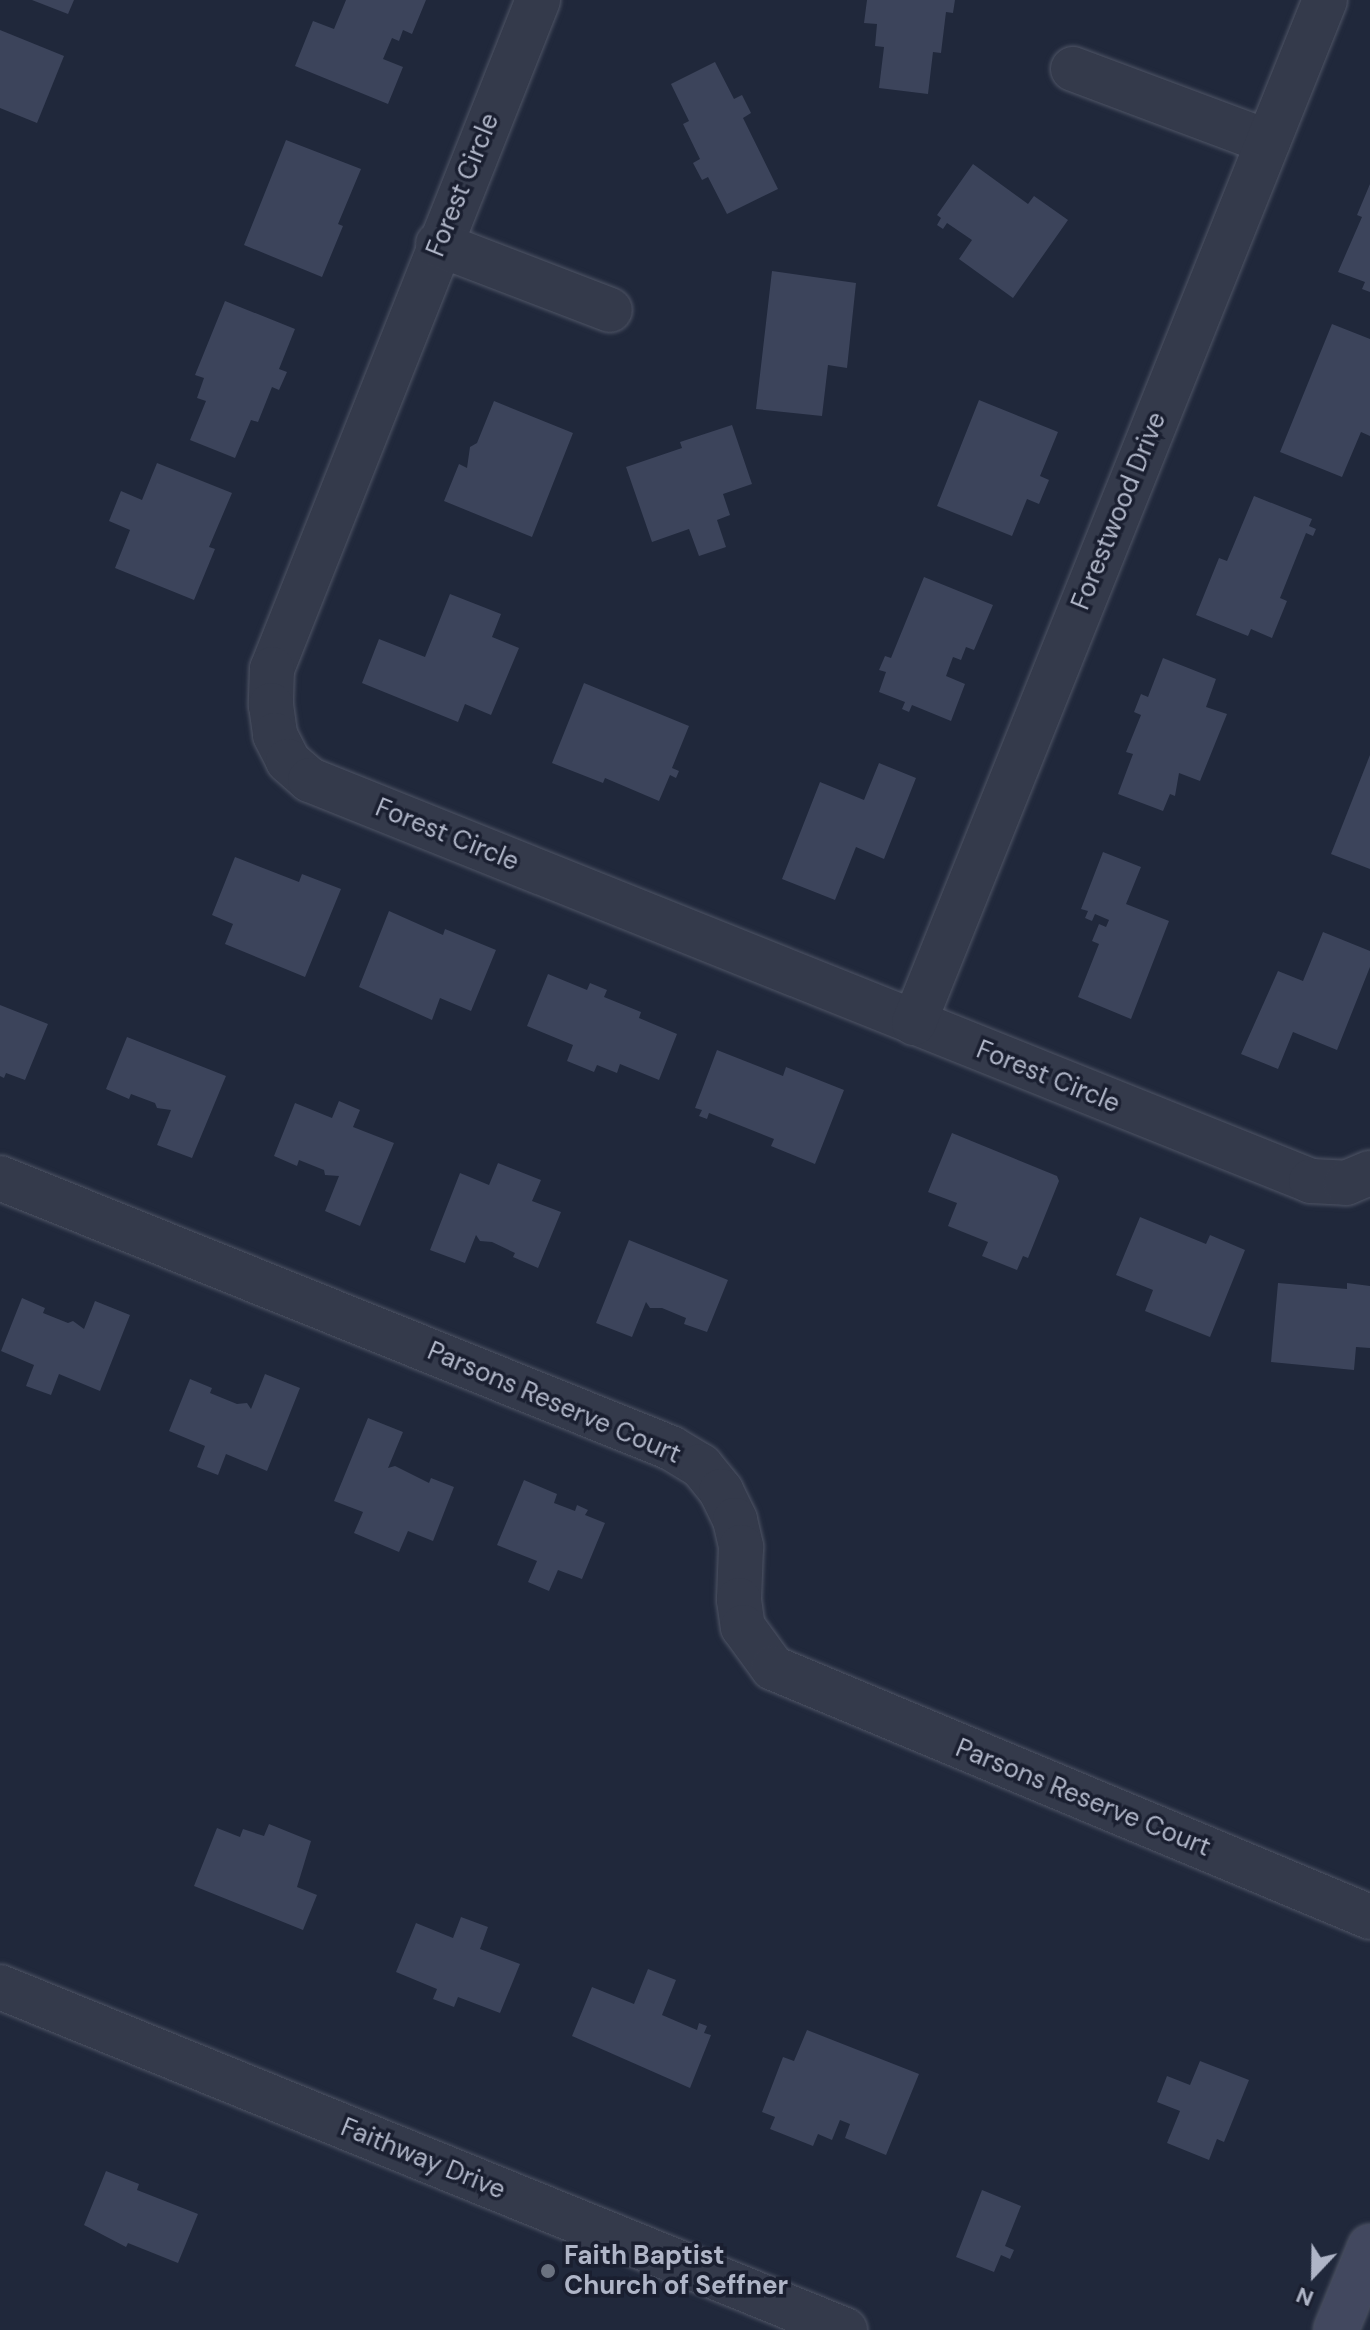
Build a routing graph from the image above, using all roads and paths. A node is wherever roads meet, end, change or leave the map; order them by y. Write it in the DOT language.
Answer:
graph roads {
  1 [pos="538,0"];
  2 [pos="1325,0"];
  3 [pos="1073,69"];
  4 [pos="1268,142"];
  5 [pos="438,244"];
  6 [pos="610,310"];
  7 [pos="914,1023"];
  8 [pos="1370,1173"];
  9 [pos="0,1178"];
  10 [pos="1370,1917"];
  11 [pos="0,1987"];
  12 [pos="1370,2247"];
  13 [pos="845,2330"];
  14 [pos="1336,2330"];
  1 -- 5 [label="street, Forest Circle"];
  2 -- 4 [label="street, Forestwood Drive"];
  3 -- 4 [label="street"];
  4 -- 7 [label="street, Forestwood Drive"];
  5 -- 6 [label="street"];
  5 -- 7 [label="street, Forest Circle"];
  7 -- 8 [label="street, Forest Circle"];
  9 -- 10 [label="street, Parsons Reserve Court"];
  11 -- 13 [label="street, Faithway Drive"];
  12 -- 14 [label="main road"];
}
